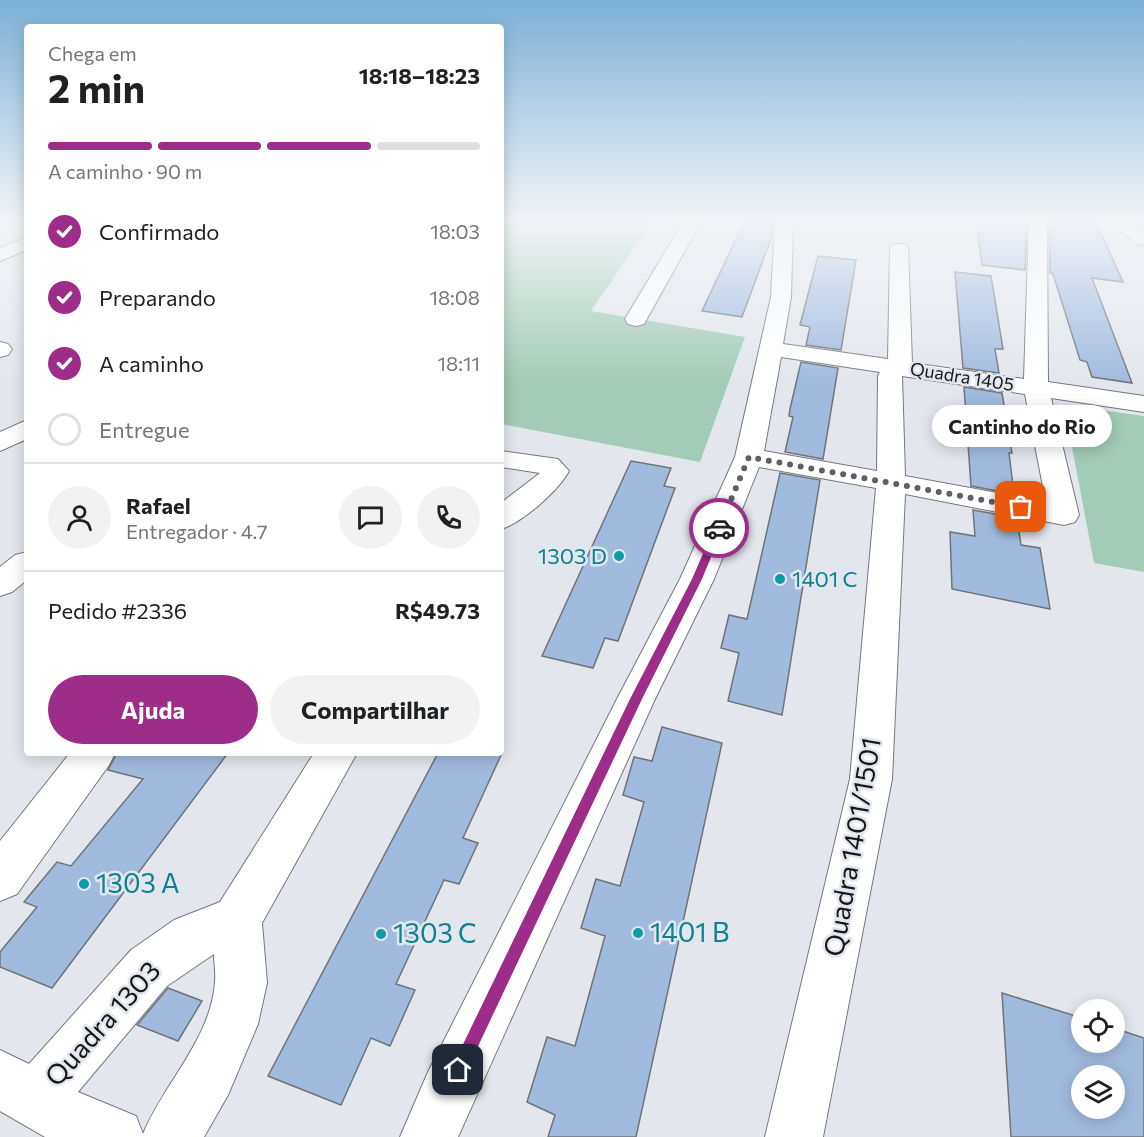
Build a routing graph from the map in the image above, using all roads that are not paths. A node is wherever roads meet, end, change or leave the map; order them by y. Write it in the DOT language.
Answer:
graph roads {
  1 [pos="661,275"];
  2 [pos="782,275"];
  3 [pos="898,275"];
  4 [pos="1037,275"];
  5 [pos="636,319"];
  6 [pos="771,349"];
  7 [pos="895,372"];
  8 [pos="1036,389"];
  9 [pos="1144,404"];
  10 [pos="24,430"];
  11 [pos="0,443"];
  12 [pos="749,457"];
  13 [pos="504,459"];
  14 [pos="891,482"];
  15 [pos="504,516"];
  16 [pos="92,756"];
  17 [pos="334,756"];
  18 [pos="0,878"];
  19 [pos="237,919"];
  20 [pos="17,1089"];
  21 [pos="101,1135"];
  22 [pos="171,1137"];
  23 [pos="429,1137"];
  24 [pos="794,1137"];
  1 -- 5 [label="street"];
  2 -- 6 [label="street"];
  3 -- 7 [label="street, Quadra 1405"];
  4 -- 8 [label="street, Quadra 1405"];
  6 -- 7 [label="street, Quadra 1405"];
  6 -- 12 [label="street"];
  7 -- 8 [label="street, Quadra 1405"];
  7 -- 14 [label="street, Quadra 1401/1501"];
  8 -- 9 [label="street"];
  8 -- 14 [label="street"];
  10 -- 11 [label="street"];
  12 -- 14 [label="street"];
  12 -- 23 [label="street"];
  13 -- 15 [label="street"];
  14 -- 24 [label="street, Quadra 1401/1501"];
  16 -- 18 [label="street"];
  17 -- 19 [label="street"];
  19 -- 20 [label="street, Quadra 1303"];
  19 -- 22 [label="street"];
  20 -- 21 [label="street"];
}
